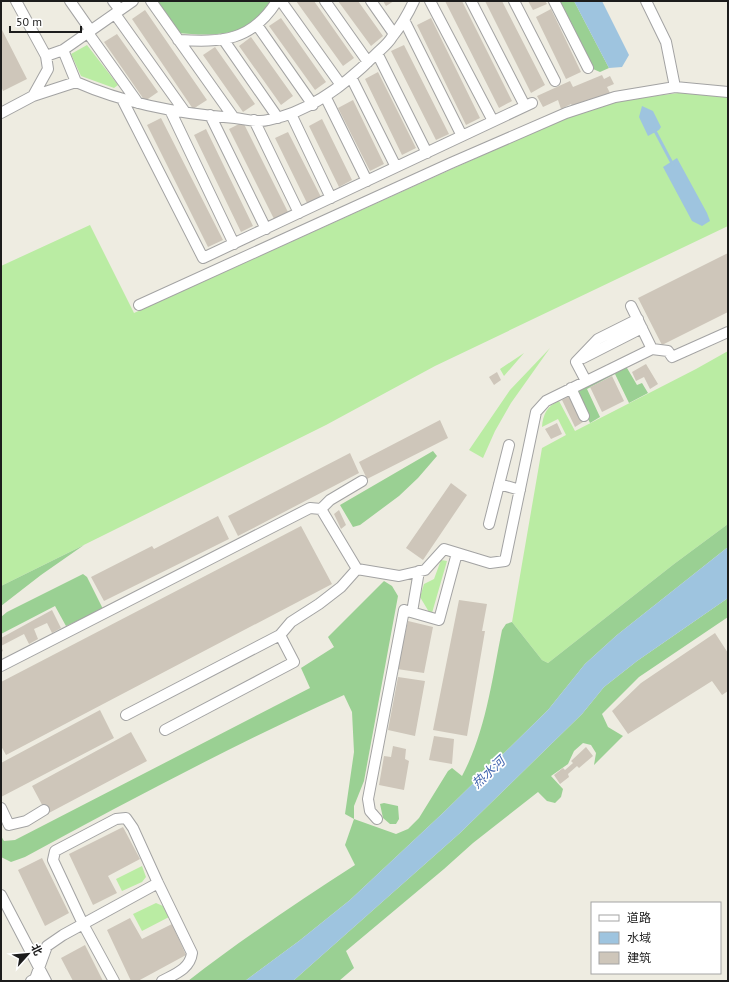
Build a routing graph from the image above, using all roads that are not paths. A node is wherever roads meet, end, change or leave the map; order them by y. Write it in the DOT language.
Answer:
graph roads {
  1 [pos="16,1"];
  2 [pos="70,1"];
  3 [pos="113,1"];
  4 [pos="133,1"];
  5 [pos="151,1"];
  6 [pos="277,1"];
  7 [pos="281,1"];
  8 [pos="325,1"];
  9 [pos="371,1"];
  10 [pos="414,1"];
  11 [pos="430,1"];
  12 [pos="471,1"];
  13 [pos="514,1"];
  14 [pos="554,1"];
  15 [pos="646,1"];
  16 [pos="118,12"];
  17 [pos="404,20"];
  18 [pos="257,25"];
  19 [pos="89,32"];
  20 [pos="394,34"];
  21 [pos="223,39"];
  22 [pos="178,40"];
  23 [pos="62,50"];
  24 [pos="377,53"];
  25 [pos="46,56"];
  26 [pos="368,62"];
  27 [pos="588,68"];
  28 [pos="350,77"];
  29 [pos="554,81"];
  30 [pos="76,82"];
  31 [pos="341,85"];
  32 [pos="675,87"];
  33 [pos="728,92"];
  34 [pos="33,96"];
  35 [pos="325,96"];
  36 [pos="122,99"];
  37 [pos="138,103"];
  38 [pos="313,105"];
  39 [pos="170,110"];
  40 [pos="184,112"];
  41 [pos="1,114"];
  42 [pos="291,114"];
  43 [pos="210,115"];
  44 [pos="234,118"];
  45 [pos="278,118"];
  46 [pos="254,120"];
  47 [pos="493,121"];
  48 [pos="462,136"];
  49 [pos="426,153"];
  50 [pos="396,167"];
  51 [pos="367,181"];
  52 [pos="331,198"];
  53 [pos="299,213"];
  54 [pos="266,228"];
  55 [pos="234,244"];
  56 [pos="139,305"];
  57 [pos="631,306"];
  58 [pos="640,324"];
  59 [pos="728,332"];
  60 [pos="652,349"];
  61 [pos="586,381"];
  62 [pos="571,388"];
  63 [pos="584,416"];
  64 [pos="509,446"];
  65 [pos="362,482"];
  66 [pos="499,484"];
  67 [pos="520,490"];
  68 [pos="321,509"];
  69 [pos="489,524"];
  70 [pos="458,553"];
  71 [pos="357,569"];
  72 [pos="419,571"];
  73 [pos="412,612"];
  74 [pos="280,635"];
  75 [pos="1,666"];
  76 [pos="126,715"];
  77 [pos="165,730"];
  78 [pos="1,808"];
  79 [pos="44,810"];
  80 [pos="377,820"];
  81 [pos="158,883"];
  82 [pos="1,895"];
  83 [pos="83,924"];
  84 [pos="38,967"];
  85 [pos="31,981"];
  86 [pos="46,981"];
  87 [pos="114,981"];
  88 [pos="162,981"];
  1 -- 25 [label="street"];
  2 -- 19 [label="street"];
  3 -- 16 [label="street"];
  4 -- 16 [label="street"];
  5 -- 22 [label="street"];
  6 -- 18 [label="street"];
  7 -- 31 [label="street"];
  8 -- 26 [label="street"];
  9 -- 20 [label="street"];
  10 -- 17 [label="street"];
  11 -- 47 [label="street"];
  12 -- 47 [label="street"];
  13 -- 29 [label="street"];
  14 -- 27 [label="street"];
  15 -- 32 [label="street"];
  16 -- 19 [label="street"];
  16 -- 40 [label="street"];
  17 -- 20 [label="street"];
  17 -- 48 [label="street"];
  18 -- 21 [label="street"];
  18 -- 38 [label="street"];
  19 -- 23 [label="street"];
  19 -- 37 [label="street"];
  20 -- 24 [label="street"];
  21 -- 22 [label="street"];
  21 -- 45 [label="street"];
  22 -- 44 [label="street"];
  23 -- 25 [label="street"];
  23 -- 30 [label="street"];
  24 -- 26 [label="street"];
  24 -- 49 [label="street"];
  25 -- 34 [label="street"];
  26 -- 28 [label="street"];
  28 -- 31 [label="street"];
  28 -- 50 [label="street"];
  30 -- 34 [label="street"];
  30 -- 36 [label="street"];
  31 -- 35 [label="street"];
  32 -- 33 [label="street"];
  32 -- 56 [label="street"];
  34 -- 41 [label="street"];
  35 -- 38 [label="street"];
  35 -- 51 [label="street"];
  36 -- 37 [label="street"];
  36 -- 55 [label="street"];
  37 -- 39 [label="street"];
  38 -- 42 [label="street"];
  39 -- 40 [label="street"];
  39 -- 55 [label="street"];
  40 -- 43 [label="street"];
  42 -- 45 [label="street"];
  42 -- 52 [label="street"];
  43 -- 44 [label="street"];
  43 -- 54 [label="street"];
  44 -- 46 [label="street"];
  45 -- 46 [label="street"];
  46 -- 53 [label="street"];
  47 -- 48 [label="street"];
  48 -- 49 [label="street"];
  49 -- 50 [label="street"];
  50 -- 51 [label="street"];
  51 -- 52 [label="street"];
  52 -- 53 [label="street"];
  53 -- 54 [label="street"];
  54 -- 55 [label="street"];
  57 -- 58 [label="street"];
  58 -- 60 [label="street"];
  58 -- 61 [label="street"];
  59 -- 60 [label="street"];
  60 -- 61 [label="street"];
  61 -- 62 [label="street"];
  62 -- 63 [label="street"];
  62 -- 67 [label="street"];
  64 -- 66 [label="street"];
  65 -- 68 [label="street"];
  66 -- 67 [label="street"];
  66 -- 69 [label="street"];
  67 -- 70 [label="street"];
  68 -- 71 [label="street"];
  68 -- 75 [label="street"];
  70 -- 72 [label="street"];
  70 -- 73 [label="street"];
  71 -- 72 [label="street"];
  71 -- 74 [label="street"];
  72 -- 73 [label="street"];
  73 -- 80 [label="street"];
  74 -- 76 [label="street"];
  74 -- 77 [label="street"];
  78 -- 79 [label="street"];
  81 -- 83 [label="street"];
  81 -- 83 [label="street"];
  81 -- 88 [label="street"];
  82 -- 84 [label="street"];
  83 -- 84 [label="street"];
  83 -- 87 [label="street"];
  84 -- 85 [label="street"];
  84 -- 86 [label="street"];
}
